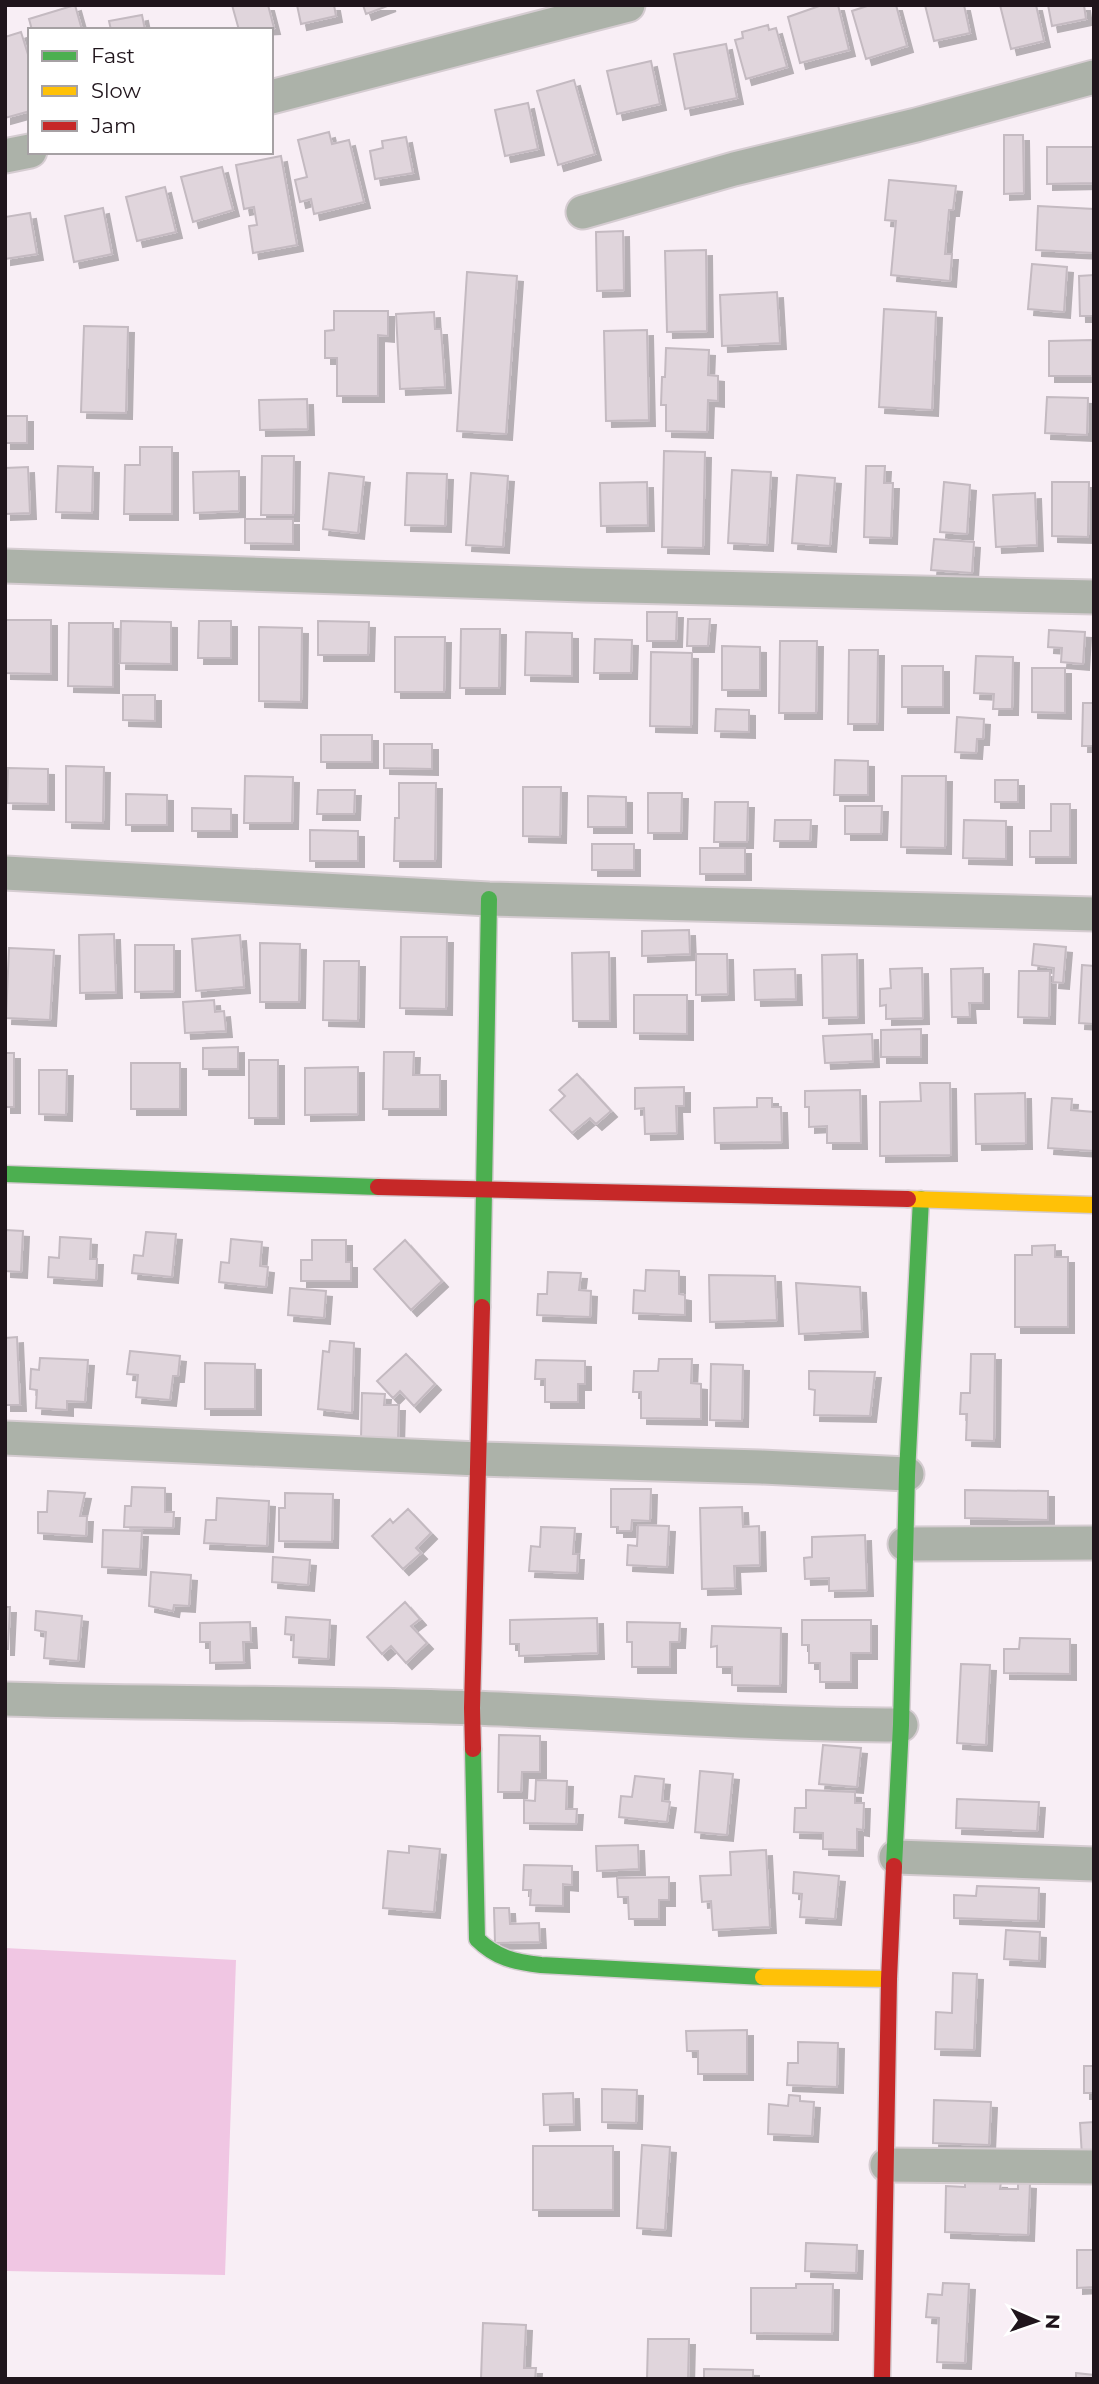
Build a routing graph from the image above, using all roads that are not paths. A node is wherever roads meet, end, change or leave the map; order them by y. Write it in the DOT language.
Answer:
graph roads {
  1 [pos="628,5"];
  2 [pos="1094,77"];
  3 [pos="273,96"];
  4 [pos="28,150"];
  5 [pos="5,156"];
  6 [pos="583,212"];
  7 [pos="5,566"];
  8 [pos="1094,597"];
  9 [pos="5,873"];
  10 [pos="489,899"];
  11 [pos="1094,914"];
  12 [pos="5,1174"];
  13 [pos="485,1191"];
  14 [pos="921,1199"];
  15 [pos="1094,1205"];
  16 [pos="5,1437"];
  17 [pos="479,1459"];
  18 [pos="906,1474"];
  19 [pos="1094,1543"];
  20 [pos="905,1544"];
  21 [pos="5,1699"];
  22 [pos="472,1708"];
  23 [pos="901,1725"];
  24 [pos="896,1857"];
  25 [pos="1094,1864"];
  26 [pos="889,1979"];
  27 [pos="887,2165"];
  28 [pos="1094,2167"];
  29 [pos="882,2379"];
  1 -- 3 [label="street"];
  2 -- 6 [label="street"];
  4 -- 5 [label="street"];
  7 -- 8 [label="street"];
  9 -- 10 [label="street"];
  10 -- 11 [label="street"];
  10 -- 13 [label="street"];
  12 -- 13 [label="street"];
  13 -- 14 [label="street"];
  13 -- 17 [label="street"];
  14 -- 15 [label="street"];
  14 -- 18 [label="street"];
  16 -- 17 [label="street"];
  17 -- 18 [label="street"];
  17 -- 22 [label="street"];
  18 -- 20 [label="street"];
  19 -- 20 [label="street"];
  20 -- 23 [label="street"];
  21 -- 22 [label="street"];
  22 -- 23 [label="street"];
  22 -- 26 [label="street"];
  23 -- 24 [label="street"];
  24 -- 25 [label="street"];
  24 -- 26 [label="street"];
  26 -- 27 [label="street"];
  27 -- 28 [label="street"];
  27 -- 29 [label="street"];
}
